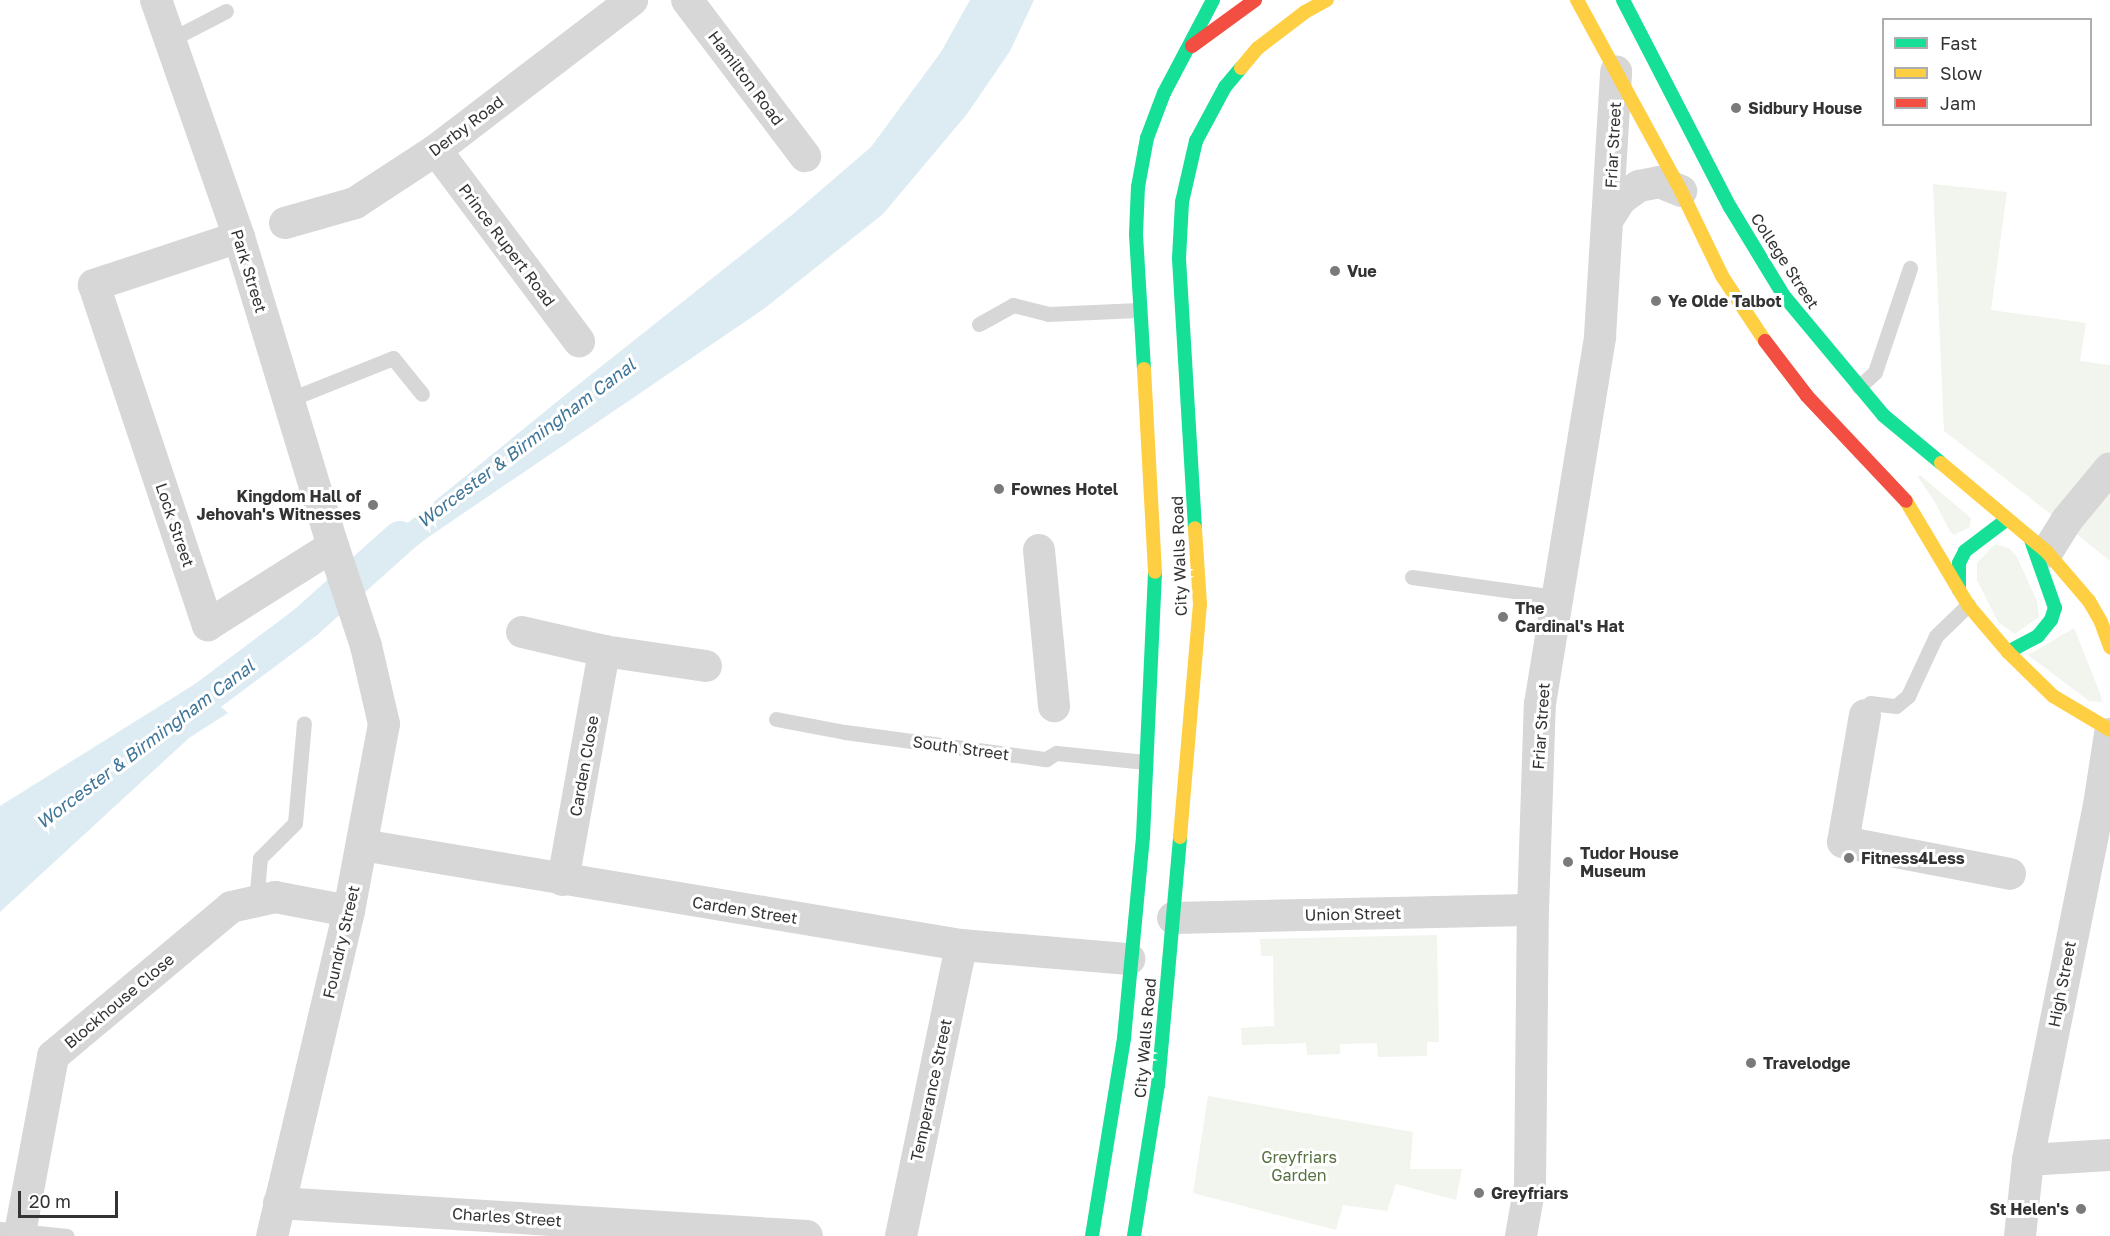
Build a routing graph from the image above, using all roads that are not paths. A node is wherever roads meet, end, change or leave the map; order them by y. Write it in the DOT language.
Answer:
graph roads {
  1 [pos="156,0"];
  2 [pos="632,0"];
  3 [pos="687,0"];
  4 [pos="1213,0"];
  5 [pos="1255,0"];
  6 [pos="1327,0"];
  7 [pos="1577,0"];
  8 [pos="1623,0"];
  9 [pos="226,11"];
  10 [pos="170,40"];
  11 [pos="1188,49"];
  12 [pos="1616,71"];
  13 [pos="436,150"];
  14 [pos="805,156"];
  15 [pos="1681,191"];
  16 [pos="1608,219"];
  17 [pos="285,223"];
  18 [pos="239,237"];
  19 [pos="1910,268"];
  20 [pos="1139,310"];
  21 [pos="979,324"];
  22 [pos="579,341"];
  23 [pos="1859,387"];
  24 [pos="422,394"];
  25 [pos="288,400"];
  26 [pos="2110,468"];
  27 [pos="2006,520"];
  28 [pos="333,546"];
  29 [pos="1039,550"];
  30 [pos="2048,554"];
  31 [pos="1412,577"];
  32 [pos="1959,590"];
  33 [pos="1557,597"];
  34 [pos="1968,605"];
  35 [pos="2107,629"];
  36 [pos="522,632"];
  37 [pos="366,646"];
  38 [pos="604,651"];
  39 [pos="2008,652"];
  40 [pos="706,666"];
  41 [pos="1054,706"];
  42 [pos="1867,709"];
  43 [pos="776,719"];
  44 [pos="304,723"];
  45 [pos="2110,732"];
  46 [pos="1146,762"];
  47 [pos="362,845"];
  48 [pos="2010,874"];
  49 [pos="563,880"];
  50 [pos="256,902"];
  51 [pos="1533,910"];
  52 [pos="349,911"];
  53 [pos="1173,918"];
  54 [pos="961,945"];
  55 [pos="1129,959"];
  56 [pos="2110,1155"];
  57 [pos="2028,1160"];
  58 [pos="279,1203"];
  59 [pos="11,1233"];
  60 [pos="67,1236"];
  61 [pos="272,1236"];
  62 [pos="807,1236"];
  63 [pos="901,1236"];
  64 [pos="1092,1236"];
  65 [pos="1134,1236"];
  66 [pos="1521,1236"];
  67 [pos="2020,1236"];
  1 -- 10 [label="street, Park Street"];
  2 -- 13 [label="street, Derby Road"];
  3 -- 14 [label="street, Hamilton Road"];
  4 -- 11 [label="main road, City Walls Road"];
  5 -- 11 [label="main road, City Walls Road"];
  6 -- 53 [label="main road, City Walls Road"];
  7 -- 12 [label="main road"];
  8 -- 23 [label="main road, College Street"];
  9 -- 10 [label="lane"];
  10 -- 18 [label="street, Park Street"];
  11 -- 20 [label="main road, City Walls Road"];
  12 -- 15 [label="main road"];
  12 -- 16 [label="street, Friar Street"];
  13 -- 17 [label="street, Derby Road"];
  13 -- 22 [label="street, Prince Rupert Road"];
  15 -- 16 [label="street, Friar Street"];
  15 -- 32 [label="main road"];
  16 -- 33 [label="street, Friar Street"];
  18 -- 25 [label="street, Park Street"];
  18 -- 28 [label="street, Lock Street"];
  19 -- 23 [label="lane"];
  20 -- 21 [label="lane"];
  20 -- 46 [label="main road, City Walls Road"];
  23 -- 27 [label="main road, College Street"];
  24 -- 25 [label="lane"];
  25 -- 28 [label="street, Park Street"];
  26 -- 30 [label="street"];
  27 -- 30 [label="main road, College Street"];
  27 -- 32 [label="main road"];
  28 -- 37 [label="street, Park Street"];
  29 -- 41 [label="street"];
  30 -- 35 [label="main road, College Street"];
  30 -- 39 [label="main road"];
  31 -- 33 [label="lane"];
  32 -- 34 [label="main road"];
  33 -- 51 [label="street, Friar Street"];
  34 -- 39 [label="main road"];
  34 -- 42 [label="lane"];
  36 -- 38 [label="street"];
  37 -- 47 [label="street, Foundry Street"];
  38 -- 40 [label="street"];
  38 -- 49 [label="street, Carden Close"];
  39 -- 45 [label="main road"];
  42 -- 48 [label="street"];
  43 -- 46 [label="lane, South Street"];
  44 -- 50 [label="lane"];
  45 -- 57 [label="street, High Street"];
  46 -- 55 [label="main road, City Walls Road"];
  47 -- 49 [label="street, Carden Street"];
  47 -- 52 [label="street, Foundry Street"];
  49 -- 54 [label="street, Carden Street"];
  50 -- 52 [label="street, Blockhouse Close"];
  50 -- 59 [label="street, Blockhouse Close"];
  51 -- 53 [label="street, Union Street"];
  51 -- 66 [label="street, Friar Street"];
  52 -- 58 [label="street, Foundry Street"];
  53 -- 65 [label="main road, City Walls Road"];
  54 -- 55 [label="street, Carden Street"];
  54 -- 63 [label="street, Temperance Street"];
  55 -- 64 [label="main road, City Walls Road"];
  56 -- 57 [label="street"];
  57 -- 67 [label="street, High Street"];
  58 -- 61 [label="street, Foundry Street"];
  58 -- 62 [label="street, Charles Street"];
  59 -- 60 [label="lane"];
}
